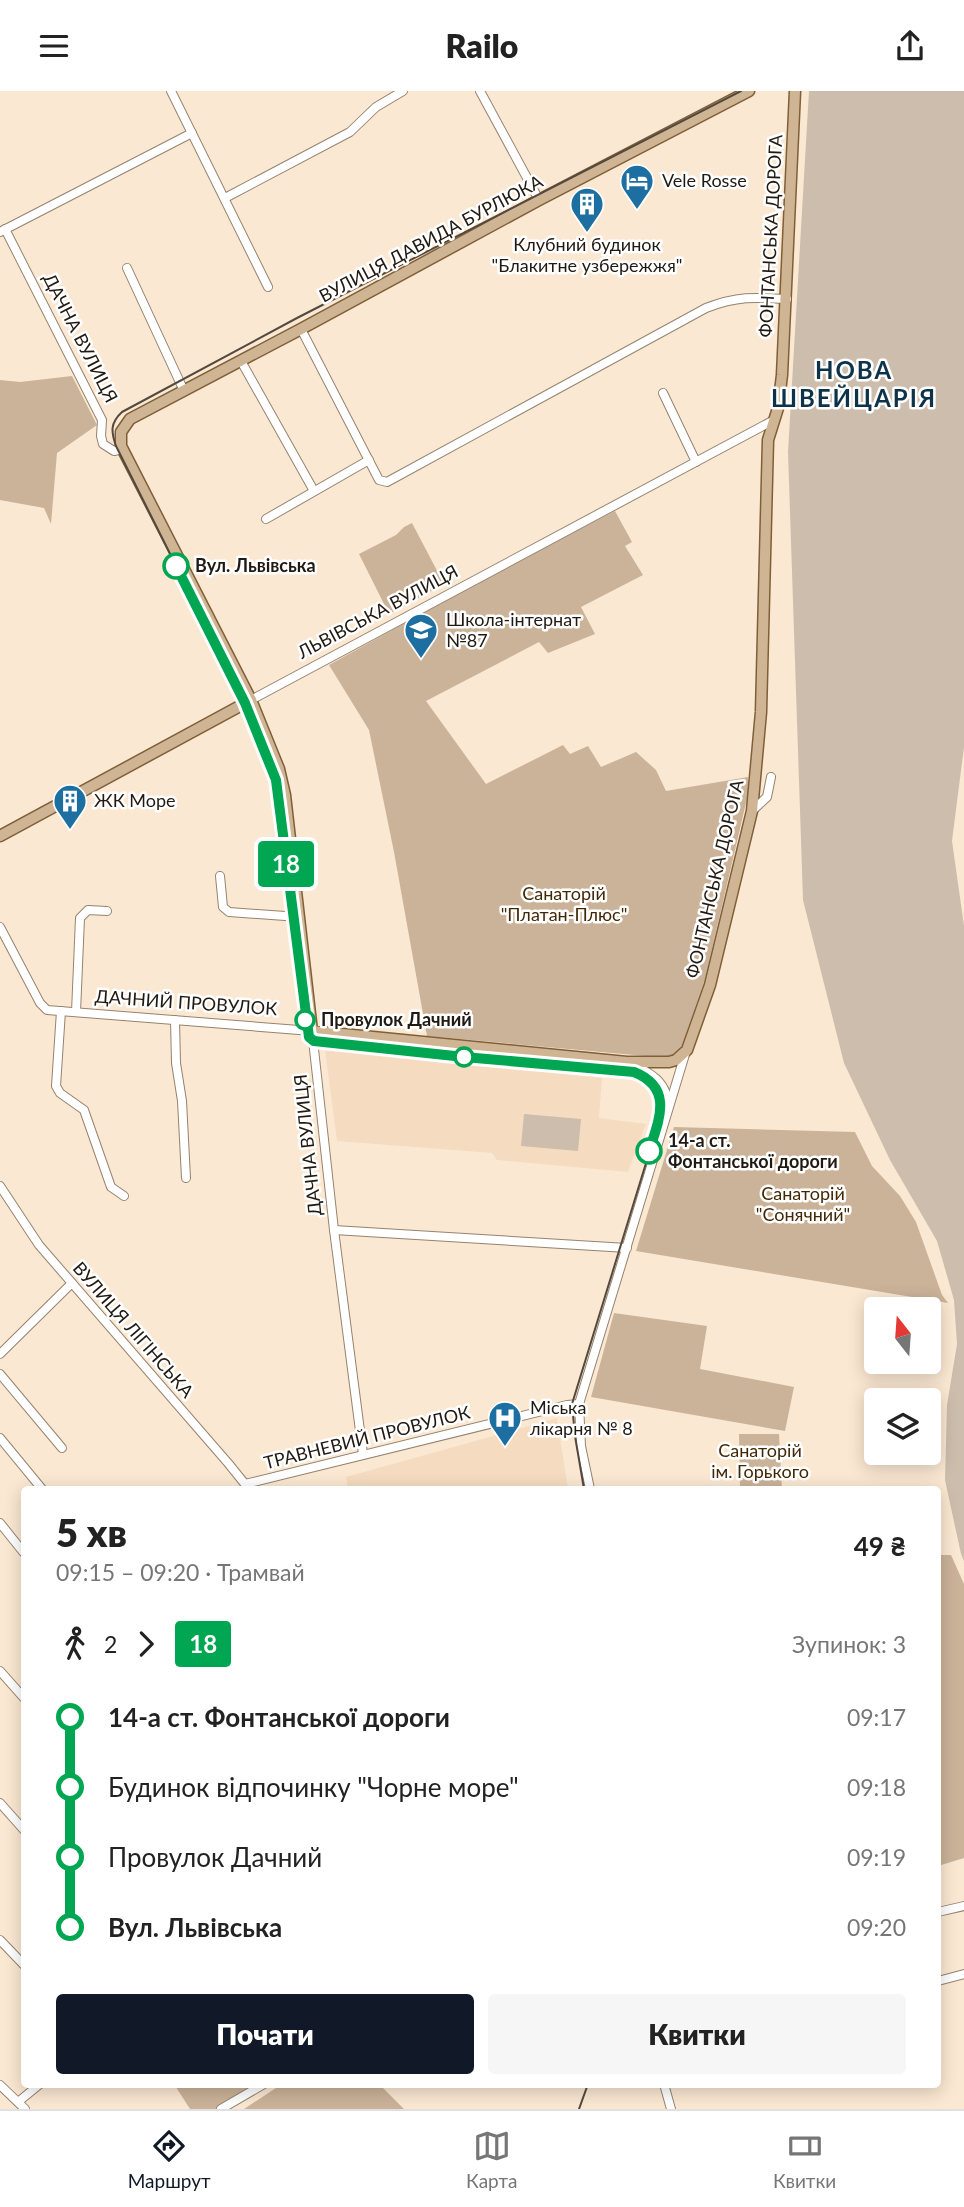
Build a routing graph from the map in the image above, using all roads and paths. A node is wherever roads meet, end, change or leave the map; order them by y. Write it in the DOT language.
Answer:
graph roads {
  1 [pos="171,91"];
  2 [pos="403,91"];
  3 [pos="480,91"];
  4 [pos="749,91"];
  5 [pos="794,91"];
  6 [pos="392,93"];
  7 [pos="192,132"];
  8 [pos="225,198"];
  9 [pos="539,200"];
  10 [pos="3,230"];
  11 [pos="127,268"];
  12 [pos="268,288"];
  13 [pos="787,299"];
  14 [pos="301,329"];
  15 [pos="241,361"];
  16 [pos="184,391"];
  17 [pos="663,393"];
  18 [pos="130,419"];
  19 [pos="774,420"];
  20 [pos="123,449"];
  21 [pos="369,460"];
  22 [pos="696,462"];
  23 [pos="314,491"];
  24 [pos="266,519"];
  25 [pos="251,699"];
  26 [pos="771,777"];
  27 [pos="752,811"];
  28 [pos="0,837"];
  29 [pos="220,876"];
  30 [pos="107,911"];
  31 [pos="299,917"];
  32 [pos="0,927"];
  33 [pos="61,1011"];
  34 [pos="76,1012"];
  35 [pos="175,1020"];
  36 [pos="312,1031"];
  37 [pos="687,1050"];
  38 [pos="626,1062"];
  39 [pos="668,1114"];
  40 [pos="186,1178"];
  41 [pos="0,1186"];
  42 [pos="124,1196"];
  43 [pos="334,1230"];
  44 [pos="627,1248"];
  45 [pos="72,1283"];
  46 [pos="0,1354"];
  47 [pos="0,1374"];
  48 [pos="579,1404"];
  49 [pos="0,1438"];
  50 [pos="62,1448"];
  51 [pos="363,1454"];
  52 [pos="40,1486"];
  53 [pos="246,1486"];
  54 [pos="251,1486"];
  55 [pos="589,1486"];
  56 [pos="0,1523"];
  57 [pos="21,1549"];
  58 [pos="0,1671"];
  59 [pos="21,1695"];
  60 [pos="0,1803"];
  61 [pos="21,1827"];
  62 [pos="964,1906"];
  63 [pos="941,1911"];
  64 [pos="0,1940"];
  65 [pos="21,1962"];
  66 [pos="964,1974"];
  67 [pos="941,1980"];
  68 [pos="0,2085"];
  69 [pos="37,2088"];
  70 [pos="257,2088"];
  71 [pos="665,2088"];
  72 [pos="21,2106"];
  73 [pos="221,2109"];
  74 [pos="671,2109"];
  1 -- 7 [label="street"];
  2 -- 6 [label="street"];
  3 -- 9 [label="street"];
  4 -- 9 [label="main road, ВУЛИЦЯ ДАВИДА БУРЛЮКА"];
  5 -- 13 [label="main road, ФОНТАНСЬКА ДОРОГА"];
  6 -- 8 [label="street"];
  7 -- 8 [label="street"];
  7 -- 10 [label="street"];
  8 -- 12 [label="street"];
  9 -- 14 [label="main road, ВУЛИЦЯ ДАВИДА БУРЛЮКА"];
  10 -- 20 [label="street, ДАЧНА ВУЛИЦЯ"];
  11 -- 16 [label="street"];
  13 -- 19 [label="main road, ФОНТАНСЬКА ДОРОГА"];
  13 -- 21 [label="street"];
  14 -- 15 [label="main road, ВУЛИЦЯ ДАВИДА БУРЛЮКА"];
  14 -- 21 [label="street"];
  15 -- 16 [label="main road, ВУЛИЦЯ ДАВИДА БУРЛЮКА"];
  15 -- 23 [label="street"];
  16 -- 18 [label="main road, ВУЛИЦЯ ДАВИДА БУРЛЮКА"];
  17 -- 22 [label="street"];
  18 -- 20 [label="main road, ДАЧНА ВУЛИЦЯ"];
  19 -- 22 [label="street, ЛЬВІВСЬКА ВУЛИЦЯ"];
  19 -- 27 [label="main road, ФОНТАНСЬКА ДОРОГА"];
  20 -- 25 [label="main road, ДАЧНА ВУЛИЦЯ"];
  21 -- 23 [label="street"];
  22 -- 25 [label="street, ЛЬВІВСЬКА ВУЛИЦЯ"];
  23 -- 24 [label="street"];
  25 -- 28 [label="main road, ЛЬВІВСЬКА ВУЛИЦЯ"];
  25 -- 31 [label="main road, ДАЧНА ВУЛИЦЯ"];
  26 -- 27 [label="street"];
  27 -- 37 [label="main road, ФОНТАНСЬКА ДОРОГА"];
  29 -- 31 [label="street"];
  30 -- 34 [label="street"];
  31 -- 36 [label="main road, ДАЧНА ВУЛИЦЯ"];
  32 -- 33 [label="street"];
  33 -- 34 [label="street, ДАЧНИЙ ПРОВУЛОК"];
  33 -- 42 [label="street"];
  34 -- 35 [label="street, ДАЧНИЙ ПРОВУЛОК"];
  35 -- 36 [label="street, ДАЧНИЙ ПРОВУЛОК"];
  35 -- 40 [label="street"];
  36 -- 38 [label="main road, ДАЧНИЙ ПРОВУЛОК"];
  36 -- 43 [label="street, ДАЧНА ВУЛИЦЯ"];
  37 -- 38 [label="main road, ДАЧНИЙ ПРОВУЛОК"];
  37 -- 39 [label="street, ФОНТАНСЬКА ДОРОГА"];
  38 -- 39 [label="street, ДАЧНИЙ ПРОВУЛОК"];
  39 -- 44 [label="street, ФОНТАНСЬКА ДОРОГА"];
  41 -- 45 [label="street, ВУЛИЦЯ ЛІГІНСЬКА"];
  43 -- 44 [label="street"];
  43 -- 51 [label="street, ДАЧНА ВУЛИЦЯ"];
  44 -- 48 [label="street, ФОНТАНСЬКА ДОРОГА"];
  45 -- 46 [label="street"];
  45 -- 53 [label="street, ВУЛИЦЯ ЛІГІНСЬКА"];
  47 -- 50 [label="street"];
  48 -- 51 [label="street, ТРАВНЕВИЙ ПРОВУЛОК"];
  48 -- 55 [label="street, ФОНТАНСЬКА ДОРОГА"];
  49 -- 52 [label="street"];
  51 -- 54 [label="street, ТРАВНЕВИЙ ПРОВУЛОК"];
  56 -- 57 [label="street"];
  58 -- 59 [label="street"];
  60 -- 61 [label="street"];
  62 -- 63 [label="street"];
  64 -- 65 [label="street"];
  66 -- 67 [label="street"];
  68 -- 72 [label="street"];
  69 -- 72 [label="street"];
  70 -- 73 [label="street"];
  71 -- 74 [label="street"];
}
